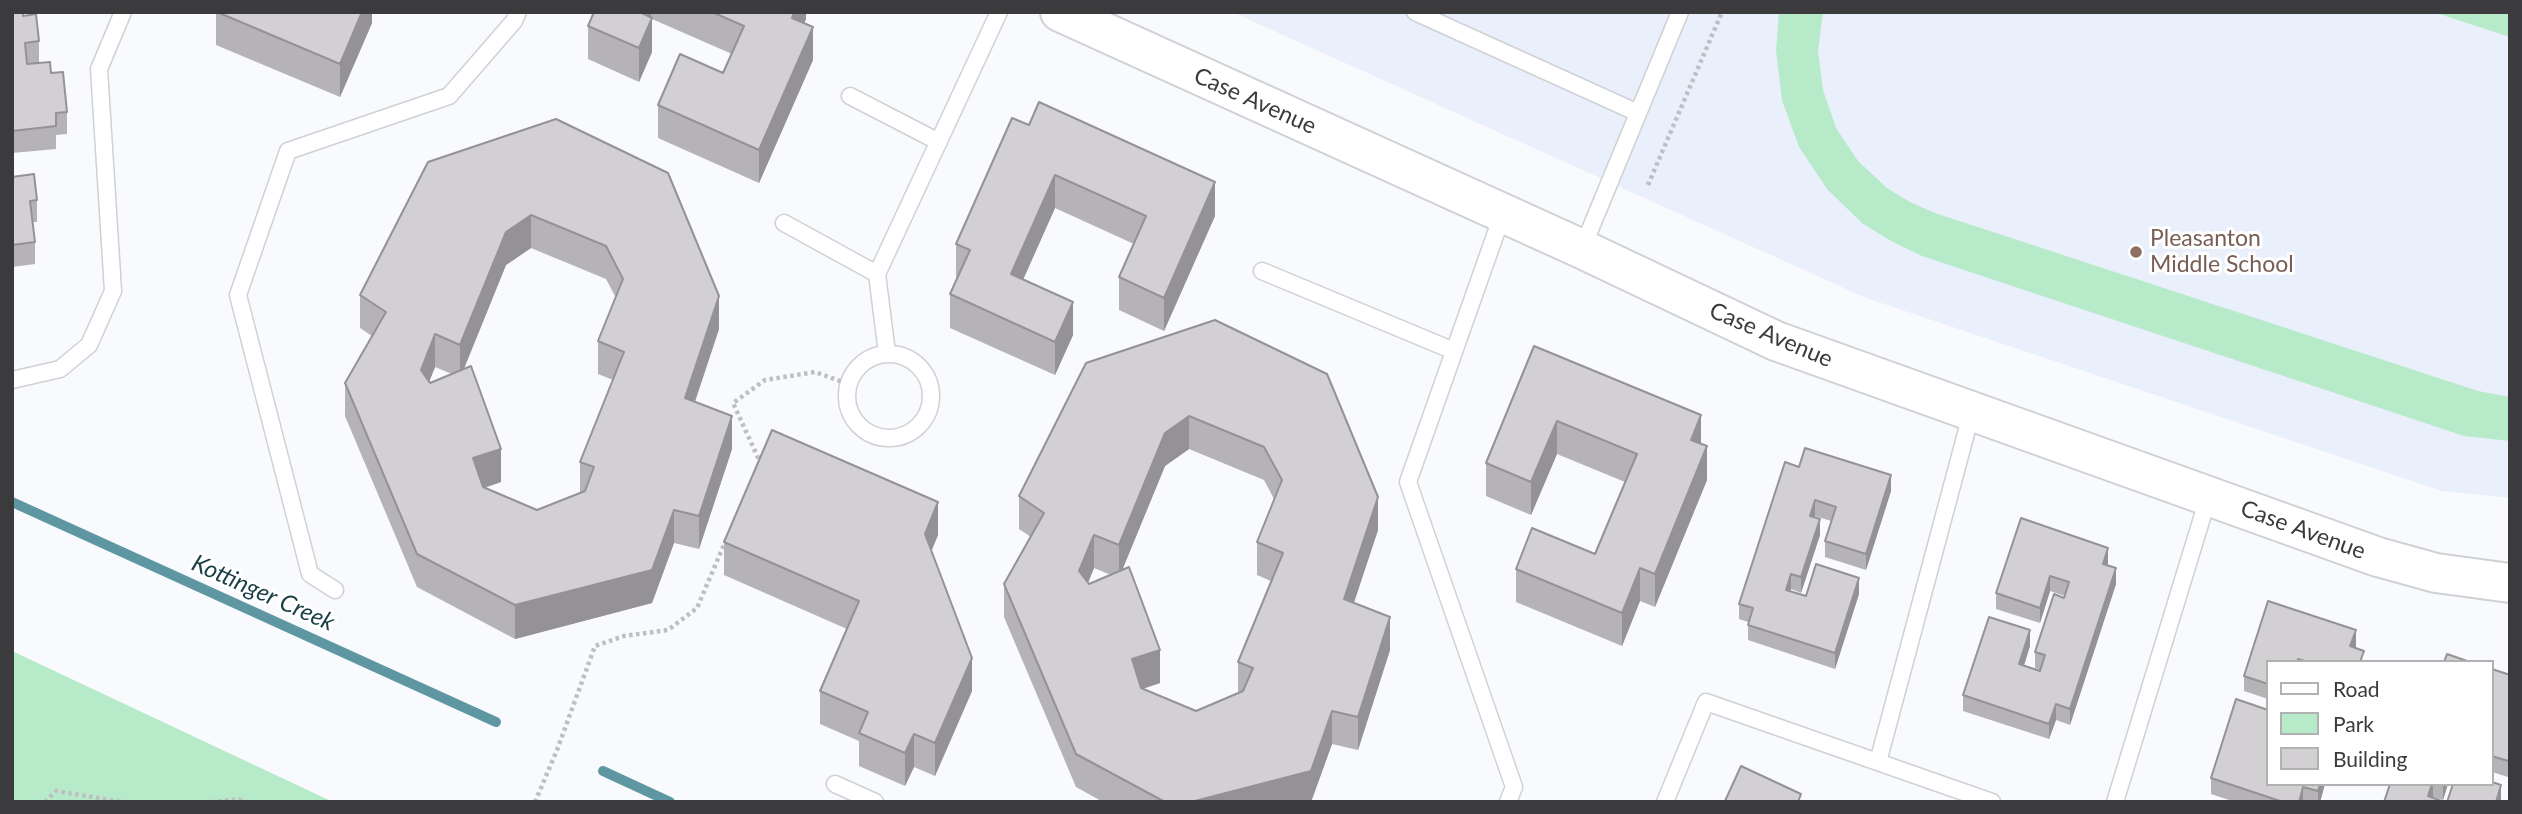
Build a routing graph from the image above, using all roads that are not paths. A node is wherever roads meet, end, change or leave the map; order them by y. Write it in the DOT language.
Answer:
graph roads {
  1 [pos="123,12"];
  2 [pos="518,12"];
  3 [pos="999,12"];
  4 [pos="1060,12"];
  5 [pos="1415,12"];
  6 [pos="1680,12"];
  7 [pos="850,96"];
  8 [pos="1638,113"];
  9 [pos="939,142"];
  10 [pos="1503,213"];
  11 [pos="784,223"];
  12 [pos="1582,249"];
  13 [pos="1262,271"];
  14 [pos="877,274"];
  15 [pos="1454,351"];
  16 [pos="887,354"];
  17 [pos="12,380"];
  18 [pos="1972,411"];
  19 [pos="2209,495"];
  20 [pos="2510,583"];
  21 [pos="335,590"];
  22 [pos="1878,762"];
  23 [pos="835,785"];
  24 [pos="875,802"];
  25 [pos="1508,802"];
  26 [pos="1665,802"];
  27 [pos="1992,802"];
  28 [pos="2115,802"];
  1 -- 17 [label="lane"];
  2 -- 21 [label="lane"];
  3 -- 9 [label="lane"];
  4 -- 10 [label="street, Case Avenue"];
  5 -- 8 [label="lane"];
  6 -- 8 [label="lane"];
  7 -- 9 [label="lane"];
  8 -- 12 [label="lane"];
  9 -- 14 [label="lane"];
  10 -- 12 [label="street, Case Avenue"];
  10 -- 15 [label="lane"];
  11 -- 14 [label="lane"];
  12 -- 18 [label="street, Case Avenue"];
  13 -- 15 [label="lane"];
  14 -- 16 [label="lane"];
  15 -- 25 [label="lane"];
  16 -- 16 [label="lane"];
  18 -- 19 [label="street, Case Avenue"];
  18 -- 22 [label="lane"];
  19 -- 20 [label="street, Case Avenue"];
  19 -- 28 [label="lane"];
  22 -- 26 [label="lane"];
  22 -- 27 [label="lane"];
  23 -- 24 [label="lane"];
}
